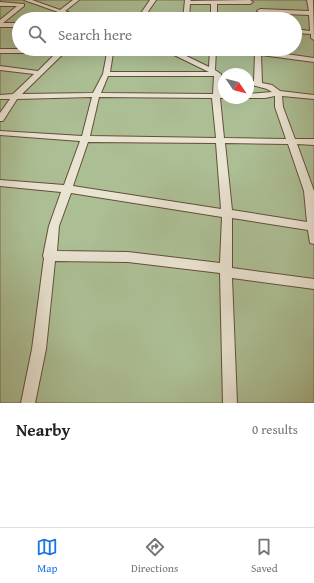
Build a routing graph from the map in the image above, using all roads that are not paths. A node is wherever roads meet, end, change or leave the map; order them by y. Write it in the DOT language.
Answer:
graph roads {
  1 [pos="27,0"];
  2 [pos="76,0"];
  3 [pos="153,0"];
  4 [pos="310,0"];
  5 [pos="187,1"];
  6 [pos="249,1"];
  7 [pos="214,2"];
  8 [pos="0,4"];
  9 [pos="62,11"];
  10 [pos="260,11"];
  11 [pos="14,12"];
  12 [pos="145,12"];
  13 [pos="186,12"];
  14 [pos="214,12"];
  15 [pos="269,12"];
  16 [pos="12,14"];
  17 [pos="302,16"];
  18 [pos="312,17"];
  19 [pos="0,24"];
  20 [pos="12,25"];
  21 [pos="302,32"];
  22 [pos="314,34"];
  23 [pos="0,51"];
  24 [pos="12,51"];
  25 [pos="57,56"];
  26 [pos="110,56"];
  27 [pos="182,56"];
  28 [pos="214,56"];
  29 [pos="261,56"];
  30 [pos="290,56"];
  31 [pos="314,60"];
  32 [pos="0,68"];
  33 [pos="39,73"];
  34 [pos="218,73"];
  35 [pos="106,74"];
  36 [pos="254,83"];
  37 [pos="258,84"];
  38 [pos="278,93"];
  39 [pos="96,95"];
  40 [pos="218,96"];
  41 [pos="254,96"];
  42 [pos="0,97"];
  43 [pos="15,97"];
  44 [pos="314,97"];
  45 [pos="220,104"];
  46 [pos="0,119"];
  47 [pos="0,133"];
  48 [pos="85,139"];
  49 [pos="221,139"];
  50 [pos="290,141"];
  51 [pos="314,142"];
  52 [pos="0,183"];
  53 [pos="68,189"];
  54 [pos="228,214"];
  55 [pos="313,227"];
  56 [pos="314,240"];
  57 [pos="49,256"];
  58 [pos="226,270"];
  59 [pos="314,284"];
  60 [pos="28,403"];
  61 [pos="230,403"];
  1 -- 9 [label="street"];
  2 -- 9 [label="street"];
  3 -- 12 [label="street"];
  4 -- 18 [label="street"];
  5 -- 7 [label="street"];
  5 -- 13 [label="street"];
  6 -- 7 [label="street"];
  6 -- 10 [label="street"];
  7 -- 14 [label="street"];
  8 -- 11 [label="street"];
  10 -- 15 [label="street"];
  16 -- 19 [label="street"];
  17 -- 18 [label="street"];
  18 -- 22 [label="street"];
  19 -- 20 [label="street"];
  21 -- 22 [label="street"];
  23 -- 24 [label="street"];
  25 -- 33 [label="street"];
  26 -- 35 [label="street"];
  27 -- 34 [label="street"];
  28 -- 34 [label="street"];
  29 -- 37 [label="street"];
  30 -- 31 [label="street"];
  32 -- 33 [label="street"];
  33 -- 43 [label="street"];
  34 -- 35 [label="street"];
  35 -- 39 [label="street"];
  36 -- 37 [label="street"];
  37 -- 38 [label="street"];
  38 -- 41 [label="street"];
  38 -- 44 [label="street"];
  38 -- 50 [label="street"];
  39 -- 40 [label="street"];
  39 -- 43 [label="street"];
  39 -- 48 [label="street"];
  42 -- 43 [label="street"];
  43 -- 46 [label="street"];
  45 -- 49 [label="street"];
  47 -- 48 [label="street"];
  48 -- 49 [label="street"];
  48 -- 53 [label="street"];
  49 -- 50 [label="street"];
  49 -- 54 [label="street"];
  50 -- 51 [label="street"];
  50 -- 55 [label="street"];
  52 -- 53 [label="street"];
  53 -- 54 [label="street"];
  53 -- 57 [label="street"];
  54 -- 55 [label="street"];
  54 -- 58 [label="street"];
  55 -- 56 [label="street"];
  57 -- 58 [label="street"];
  57 -- 60 [label="street"];
  58 -- 59 [label="street"];
  58 -- 61 [label="street"];
}
